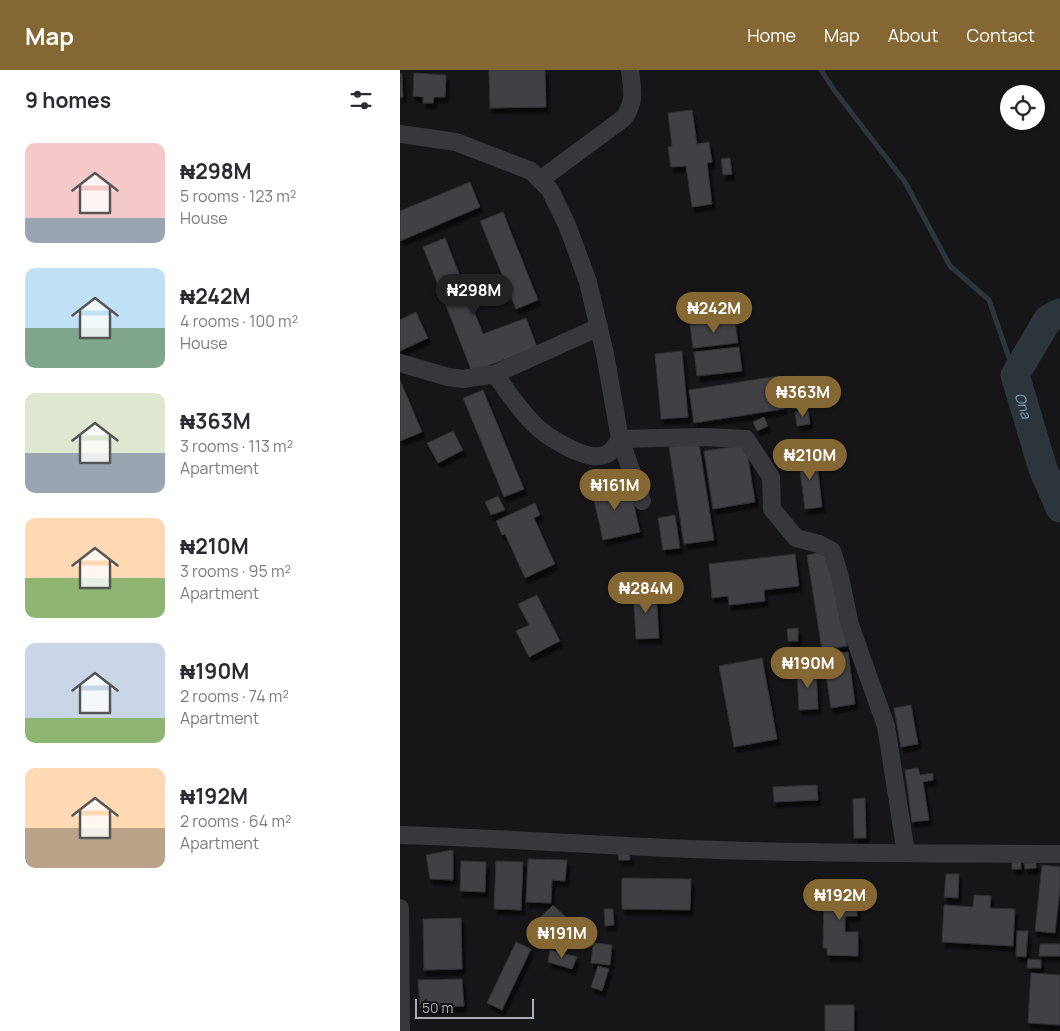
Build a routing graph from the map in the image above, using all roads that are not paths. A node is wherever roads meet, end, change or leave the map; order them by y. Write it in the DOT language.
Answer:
graph roads {
  1 [pos="630,70"];
  2 [pos="400,134"];
  3 [pos="540,180"];
  4 [pos="598,327"];
  5 [pos="400,363"];
  6 [pos="495,374"];
  7 [pos="620,440"];
  8 [pos="642,501"];
  9 [pos="400,835"];
  10 [pos="906,853"];
  11 [pos="1060,854"];
  12 [pos="400,908"];
  13 [pos="401,1031"];
  1 -- 3 [label="street"];
  2 -- 3 [label="street"];
  3 -- 4 [label="street"];
  4 -- 6 [label="street"];
  4 -- 7 [label="street"];
  5 -- 6 [label="street"];
  6 -- 7 [label="street"];
  7 -- 8 [label="street"];
  7 -- 10 [label="street"];
  9 -- 10 [label="street"];
  10 -- 11 [label="street"];
  12 -- 13 [label="street"];
}
